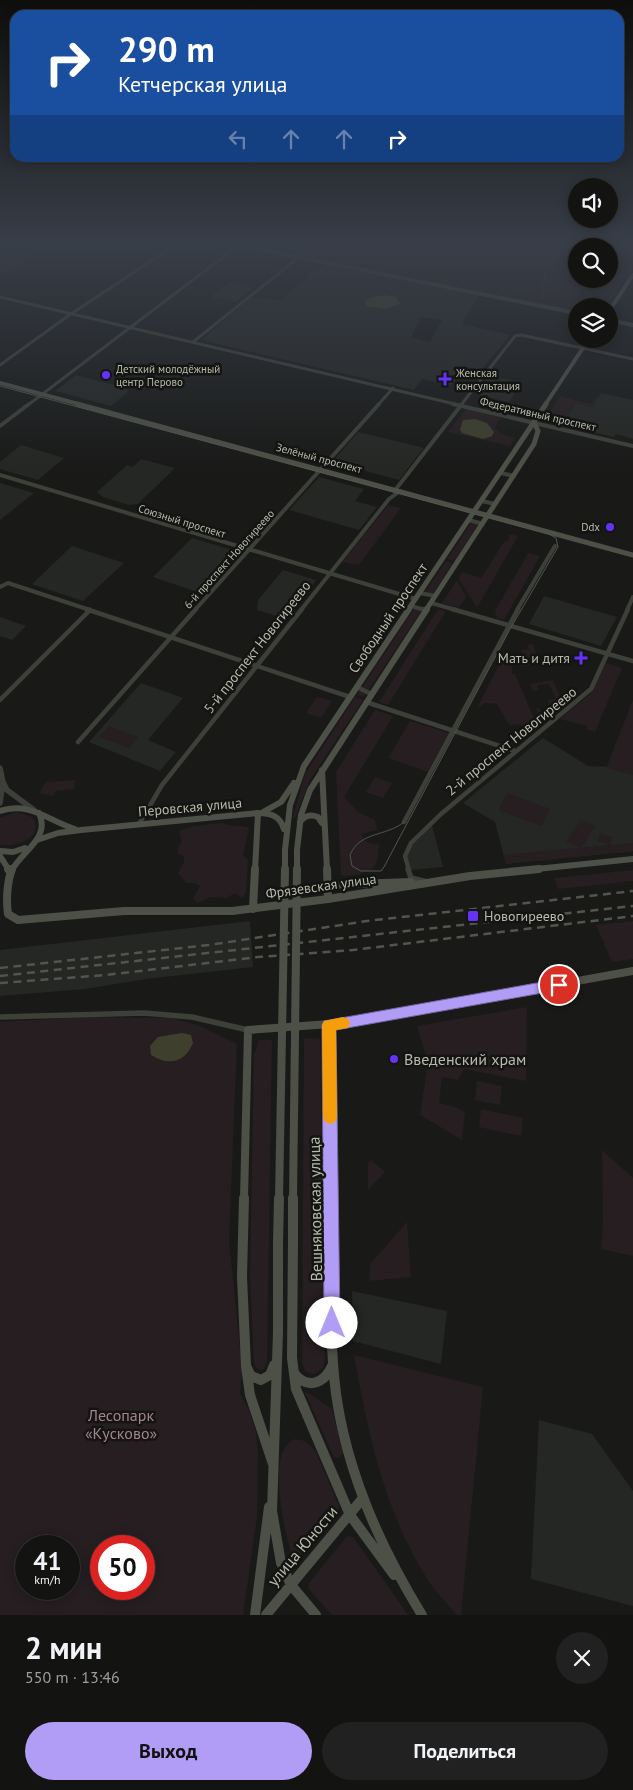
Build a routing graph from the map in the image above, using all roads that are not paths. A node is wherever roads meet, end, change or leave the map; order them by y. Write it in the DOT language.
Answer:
graph roads {
  1 [pos="67,317"];
  2 [pos="87,317"];
  3 [pos="143,317"];
  4 [pos="224,317"];
  5 [pos="618,322"];
  6 [pos="633,325"];
  7 [pos="130,327"];
  8 [pos="193,342"];
  9 [pos="568,345"];
  10 [pos="583,348"];
  11 [pos="633,359"];
  12 [pos="0,365"];
  13 [pos="0,382"];
  14 [pos="393,388"];
  15 [pos="43,394"];
  16 [pos="462,405"];
  17 [pos="534,422"];
  18 [pos="0,426"];
  19 [pos="633,446"];
  20 [pos="323,468"];
  21 [pos="501,473"];
  22 [pos="0,475"];
  23 [pos="514,476"];
  24 [pos="399,488"];
  25 [pos="482,501"];
  26 [pos="495,504"];
  27 [pos="477,509"];
  28 [pos="490,512"];
  29 [pos="469,520"];
  30 [pos="483,524"];
  31 [pos="555,546"];
  32 [pos="250,551"];
  33 [pos="633,553"];
  34 [pos="330,572"];
  35 [pos="0,587"];
  36 [pos="420,593"];
  37 [pos="435,596"];
  38 [pos="633,597"];
  39 [pos="416,599"];
  40 [pos="431,603"];
  41 [pos="411,606"];
  42 [pos="90,610"];
  43 [pos="426,611"];
  44 [pos="508,626"];
  45 [pos="172,638"];
  46 [pos="607,654"];
  47 [pos="633,661"];
  48 [pos="257,667"];
  49 [pos="357,687"];
  50 [pos="371,694"];
  51 [pos="350,697"];
  52 [pos="0,700"];
  53 [pos="366,702"];
  54 [pos="452,730"];
  55 [pos="78,742"];
  56 [pos="515,751"];
  57 [pos="304,766"];
  58 [pos="0,768"];
  59 [pos="322,769"];
  60 [pos="3,782"];
  61 [pos="0,803"];
  62 [pos="0,811"];
  63 [pos="36,812"];
  64 [pos="258,813"];
  65 [pos="404,822"];
  66 [pos="139,824"];
  67 [pos="298,824"];
  68 [pos="323,826"];
  69 [pos="80,830"];
  70 [pos="285,838"];
  71 [pos="34,842"];
  72 [pos="0,851"];
  73 [pos="0,856"];
  74 [pos="633,859"];
  75 [pos="10,872"];
  76 [pos="426,882"];
  77 [pos="326,885"];
  78 [pos="328,899"];
  79 [pos="253,909"];
  80 [pos="633,971"];
  81 [pos="0,1017"];
  82 [pos="329,1025"];
  83 [pos="248,1030"];
  84 [pos="278,1332"];
  85 [pos="246,1366"];
  86 [pos="292,1366"];
  87 [pos="333,1371"];
  88 [pos="273,1464"];
  89 [pos="271,1487"];
  90 [pos="363,1498"];
  91 [pos="350,1515"];
  92 [pos="291,1585"];
  93 [pos="405,1589"];
  94 [pos="255,1615"];
  95 [pos="266,1615"];
  96 [pos="316,1615"];
  97 [pos="422,1615"];
  1 -- 12 [label="street"];
  2 -- 7 [label="street, Федеративный проспект"];
  3 -- 7 [label="street"];
  4 -- 8 [label="street"];
  5 -- 6 [label="street"];
  7 -- 8 [label="street, Федеративный проспект"];
  7 -- 15 [label="street"];
  8 -- 14 [label="street, Федеративный проспект"];
  9 -- 16 [label="street, 5-й проспект Новогиреево"];
  10 -- 11 [label="street"];
  10 -- 17 [label="main road, Свободный проспект"];
  13 -- 15 [label="main road, Зелёный проспект"];
  14 -- 16 [label="street, Федеративный проспект"];
  14 -- 20 [label="street, 6-й проспект Новогиреево"];
  15 -- 18 [label="street"];
  15 -- 20 [label="main road, Зелёный проспект"];
  16 -- 17 [label="street, Федеративный проспект"];
  16 -- 24 [label="street, 5-й проспект Новогиреево"];
  17 -- 19 [label="street, Федеративный проспект"];
  17 -- 21 [label="main road, Свободный проспект"];
  17 -- 23 [label="main road, Свободный проспект"];
  20 -- 24 [label="main road, Зелёный проспект"];
  20 -- 32 [label="street, 6-й проспект Новогиреево"];
  21 -- 23 [label="street"];
  21 -- 25 [label="main road, Свободный проспект"];
  22 -- 32 [label="street, Союзный проспект"];
  23 -- 26 [label="main road, Свободный проспект"];
  24 -- 27 [label="main road, Зелёный проспект"];
  24 -- 34 [label="street, 5-й проспект Новогиреево"];
  25 -- 26 [label="street"];
  25 -- 27 [label="main road, Свободный проспект"];
  26 -- 28 [label="main road, Свободный проспект"];
  27 -- 28 [label="main road, Зелёный проспект"];
  27 -- 29 [label="main road, Свободный проспект"];
  28 -- 30 [label="main road, Свободный проспект"];
  28 -- 33 [label="main road, Зелёный проспект"];
  29 -- 30 [label="street"];
  29 -- 36 [label="main road, Свободный проспект"];
  30 -- 37 [label="main road, Свободный проспект"];
  31 -- 44 [label="street"];
  32 -- 34 [label="street, Союзный проспект"];
  32 -- 45 [label="street, 6-й проспект Новогиреево"];
  34 -- 39 [label="street, Союзный проспект"];
  34 -- 48 [label="street, 5-й проспект Новогиреево"];
  35 -- 42 [label="street"];
  36 -- 37 [label="street"];
  36 -- 39 [label="main road, Свободный проспект"];
  37 -- 40 [label="main road, Свободный проспект"];
  38 -- 46 [label="street, 2-й проспект Новогиреево"];
  39 -- 41 [label="main road, Свободный проспект"];
  40 -- 43 [label="main road, Свободный проспект"];
  40 -- 44 [label="street"];
  41 -- 43 [label="street"];
  41 -- 49 [label="main road, Свободный проспект"];
  42 -- 45 [label="street"];
  42 -- 52 [label="street"];
  43 -- 50 [label="main road, Свободный проспект"];
  44 -- 46 [label="street"];
  44 -- 54 [label="street"];
  45 -- 48 [label="street"];
  45 -- 55 [label="street, 6-й проспект Новогиреево"];
  46 -- 47 [label="street"];
  46 -- 56 [label="street, 2-й проспект Новогиреево"];
  48 -- 51 [label="street"];
  48 -- 66 [label="street, 5-й проспект Новогиреево"];
  49 -- 50 [label="street"];
  49 -- 51 [label="main road, Свободный проспект"];
  50 -- 53 [label="main road, Свободный проспект"];
  51 -- 57 [label="main road, Свободный проспект"];
  53 -- 54 [label="street"];
  53 -- 59 [label="main road, Свободный проспект"];
  54 -- 56 [label="street"];
  54 -- 65 [label="street"];
  56 -- 76 [label="street, 2-й проспект Новогиреево"];
  57 -- 64 [label="main road"];
  57 -- 70 [label="main road, Свободный проспект"];
  58 -- 60 [label="street"];
  59 -- 67 [label="main road, Свободный проспект"];
  59 -- 68 [label="main road"];
  60 -- 61 [label="street"];
  60 -- 63 [label="street"];
  62 -- 63 [label="main road"];
  63 -- 69 [label="main road"];
  63 -- 71 [label="main road"];
  64 -- 66 [label="main road, Перовская улица"];
  64 -- 70 [label="main road, Перовская улица"];
  64 -- 79 [label="main road"];
  66 -- 69 [label="main road, Перовская улица"];
  67 -- 68 [label="main road"];
  67 -- 86 [label="main road, Свободный проспект, bridge"];
  68 -- 77 [label="main road"];
  69 -- 71 [label="main road, Перовская улица"];
  70 -- 84 [label="main road, bridge"];
  71 -- 72 [label="main road, Перовская улица"];
  71 -- 75 [label="main road"];
  73 -- 75 [label="main road"];
  74 -- 76 [label="main road, Фрязевская улица"];
  75 -- 79 [label="main road, Фрязевская улица"];
  76 -- 77 [label="main road"];
  76 -- 78 [label="main road, Фрязевская улица"];
  77 -- 78 [label="main road"];
  78 -- 79 [label="main road, Фрязевская улица"];
  80 -- 82 [label="main road"];
  81 -- 83 [label="street"];
  82 -- 83 [label="main road"];
  82 -- 87 [label="main road, Вешняковская улица"];
  83 -- 85 [label="main road"];
  84 -- 85 [label="main road"];
  84 -- 88 [label="main road"];
  85 -- 88 [label="main road"];
  86 -- 87 [label="main road"];
  86 -- 91 [label="main road, Свободный проспект"];
  87 -- 90 [label="main road, Вешняковская улица"];
  88 -- 89 [label="main road"];
  89 -- 92 [label="main road"];
  89 -- 94 [label="main road"];
  90 -- 91 [label="main road, улица Юности"];
  90 -- 93 [label="main road, Вешняковская улица"];
  91 -- 92 [label="main road, улица Юности"];
  91 -- 93 [label="main road, Свободный проспект"];
  92 -- 95 [label="main road, улица Юности"];
  92 -- 96 [label="main road"];
  93 -- 97 [label="main road, Вешняковская улица"];
}
